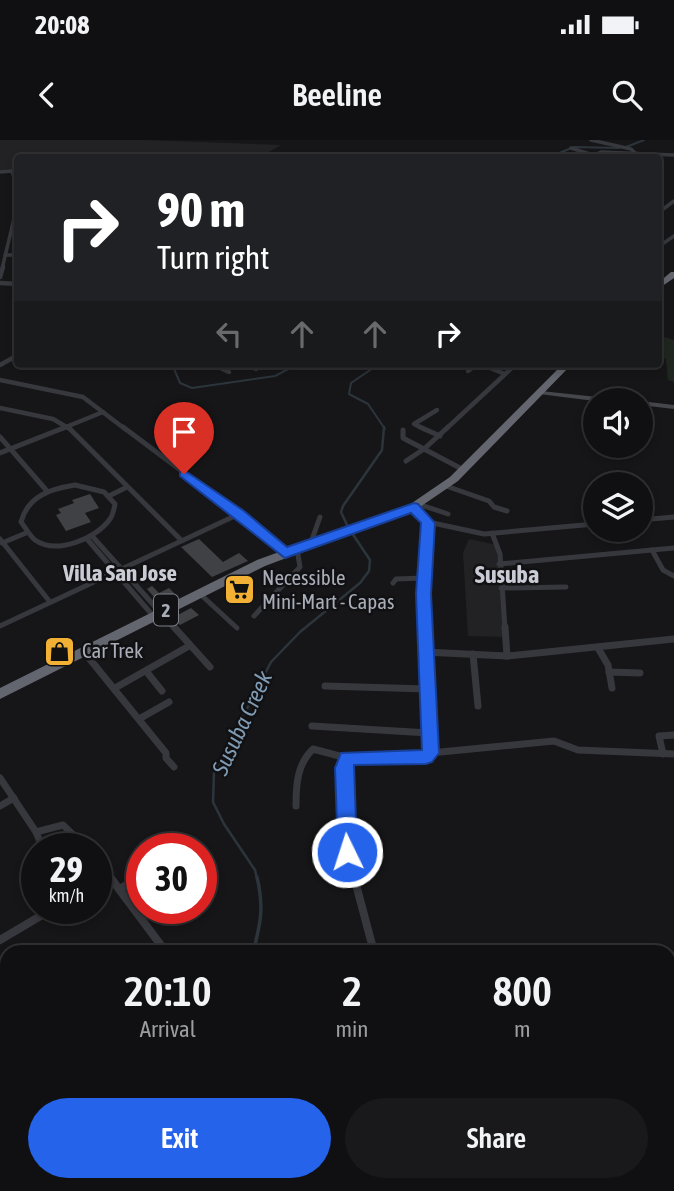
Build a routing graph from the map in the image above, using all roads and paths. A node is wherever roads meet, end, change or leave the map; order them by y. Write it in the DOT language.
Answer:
graph roads {
  1 [pos="592,140"];
  2 [pos="571,148"];
  3 [pos="563,153"];
  4 [pos="566,154"];
  5 [pos="590,154"];
  6 [pos="636,154"];
  7 [pos="0,172"];
  8 [pos="14,177"];
  9 [pos="14,222"];
  10 [pos="11,238"];
  11 [pos="14,238"];
  12 [pos="5,255"];
  13 [pos="14,255"];
  14 [pos="0,277"];
  15 [pos="220,368"];
  16 [pos="473,368"];
  17 [pos="489,368"];
  18 [pos="512,368"];
  19 [pos="563,368"];
  20 [pos="468,371"];
  21 [pos="229,372"];
  22 [pos="505,374"];
  23 [pos="0,380"];
  24 [pos="541,393"];
  25 [pos="583,398"];
  26 [pos="653,405"];
  27 [pos="674,407"];
  28 [pos="0,408"];
  29 [pos="437,410"];
  30 [pos="103,412"];
  31 [pos="68,427"];
  32 [pos="403,430"];
  33 [pos="440,436"];
  34 [pos="0,437"];
  35 [pos="10,449"];
  36 [pos="424,449"];
  37 [pos="0,453"];
  38 [pos="406,461"];
  39 [pos="462,469"];
  40 [pos="446,486"];
  41 [pos="127,487"];
  42 [pos="47,491"];
  43 [pos="109,496"];
  44 [pos="416,505"];
  45 [pos="507,511"];
  46 [pos="239,514"];
  47 [pos="448,514"];
  48 [pos="320,517"];
  49 [pos="674,517"];
  50 [pos="653,519"];
  51 [pos="428,523"];
  52 [pos="583,525"];
  53 [pos="25,532"];
  54 [pos="492,533"];
  55 [pos="89,538"];
  56 [pos="181,540"];
  57 [pos="1,541"];
  58 [pos="674,548"];
  59 [pos="297,549"];
  60 [pos="652,550"];
  61 [pos="499,564"];
  62 [pos="118,571"];
  63 [pos="674,576"];
  64 [pos="425,578"];
  65 [pos="393,583"];
  66 [pos="566,587"];
  67 [pos="501,588"];
  68 [pos="199,593"];
  69 [pos="50,602"];
  70 [pos="158,615"];
  71 [pos="254,616"];
  72 [pos="0,626"];
  73 [pos="237,628"];
  74 [pos="674,639"];
  75 [pos="189,646"];
  76 [pos="598,648"];
  77 [pos="84,652"];
  78 [pos="425,652"];
  79 [pos="473,654"];
  80 [pos="507,656"];
  81 [pos="210,667"];
  82 [pos="146,671"];
  83 [pos="609,672"];
  84 [pos="640,673"];
  85 [pos="325,686"];
  86 [pos="115,688"];
  87 [pos="612,688"];
  88 [pos="427,689"];
  89 [pos="162,691"];
  90 [pos="0,694"];
  91 [pos="169,702"];
  92 [pos="478,706"];
  93 [pos="139,719"];
  94 [pos="312,726"];
  95 [pos="429,733"];
  96 [pos="674,735"];
  97 [pos="430,753"];
  98 [pos="663,754"];
  99 [pos="674,754"];
  100 [pos="347,758"];
  101 [pos="174,767"];
  102 [pos="0,778"];
  103 [pos="13,798"];
  104 [pos="0,806"];
  105 [pos="296,806"];
  106 [pos="36,832"];
  107 [pos="71,833"];
  108 [pos="112,881"];
  109 [pos="126,885"];
  110 [pos="119,889"];
  111 [pos="27,924"];
  112 [pos="0,940"];
  113 [pos="162,945"];
  114 [pos="372,945"];
  1 -- 6 [label="street"];
  2 -- 5 [label="street"];
  3 -- 4 [label="street"];
  7 -- 8 [label="street"];
  9 -- 10 [label="street"];
  10 -- 11 [label="street"];
  10 -- 12 [label="street"];
  12 -- 13 [label="street"];
  12 -- 14 [label="street"];
  15 -- 21 [label="street"];
  16 -- 20 [label="street"];
  17 -- 22 [label="street"];
  18 -- 22 [label="street"];
  19 -- 24 [label="highway, 2"];
  22 -- 33 [label="street"];
  23 -- 30 [label="street"];
  24 -- 25 [label="street"];
  24 -- 39 [label="highway, 2"];
  26 -- 27 [label="street"];
  28 -- 31 [label="street"];
  29 -- 33 [label="street"];
  30 -- 31 [label="street"];
  30 -- 46 [label="street"];
  31 -- 35 [label="street"];
  31 -- 41 [label="street"];
  32 -- 36 [label="street"];
  33 -- 36 [label="street"];
  34 -- 35 [label="street"];
  35 -- 37 [label="street"];
  35 -- 42 [label="street"];
  36 -- 38 [label="street"];
  36 -- 39 [label="street"];
  39 -- 40 [label="highway, 2"];
  40 -- 44 [label="highway, 2"];
  40 -- 45 [label="street"];
  41 -- 43 [label="street"];
  41 -- 56 [label="street"];
  42 -- 43 [label="street"];
  42 -- 53 [label="street"];
  43 -- 55 [label="street"];
  44 -- 47 [label="street"];
  44 -- 51 [label="street"];
  44 -- 59 [label="highway, 2"];
  46 -- 56 [label="street"];
  46 -- 59 [label="street"];
  48 -- 59 [label="street"];
  49 -- 50 [label="street"];
  51 -- 54 [label="street"];
  51 -- 64 [label="street"];
  52 -- 54 [label="street"];
  53 -- 55 [label="street"];
  53 -- 57 [label="street"];
  54 -- 61 [label="street"];
  55 -- 62 [label="street"];
  56 -- 62 [label="street"];
  57 -- 69 [label="street"];
  58 -- 60 [label="street"];
  59 -- 68 [label="highway, 2"];
  59 -- 71 [label="street"];
  60 -- 61 [label="street"];
  60 -- 63 [label="street"];
  61 -- 67 [label="street"];
  62 -- 69 [label="street"];
  62 -- 70 [label="street"];
  64 -- 65 [label="street"];
  64 -- 78 [label="street"];
  66 -- 67 [label="street"];
  67 -- 80 [label="street"];
  68 -- 70 [label="highway, 2"];
  68 -- 73 [label="street"];
  69 -- 72 [label="street"];
  70 -- 75 [label="street"];
  70 -- 77 [label="highway, 2"];
  74 -- 76 [label="street"];
  75 -- 81 [label="street"];
  75 -- 82 [label="street"];
  76 -- 80 [label="street"];
  76 -- 83 [label="street"];
  77 -- 86 [label="street"];
  77 -- 90 [label="highway, 2"];
  78 -- 79 [label="street"];
  78 -- 88 [label="street"];
  79 -- 80 [label="street"];
  79 -- 92 [label="street"];
  82 -- 86 [label="street"];
  82 -- 89 [label="street"];
  83 -- 84 [label="street"];
  83 -- 87 [label="street"];
  85 -- 88 [label="street"];
  86 -- 93 [label="street"];
  88 -- 95 [label="street"];
  91 -- 93 [label="street"];
  93 -- 101 [label="street"];
  94 -- 95 [label="street"];
  95 -- 97 [label="street"];
  96 -- 98 [label="street"];
  97 -- 98 [label="street"];
  97 -- 100 [label="street"];
  98 -- 99 [label="street"];
  100 -- 105 [label="street"];
  100 -- 114 [label="street"];
  102 -- 103 [label="street"];
  103 -- 104 [label="street"];
  103 -- 106 [label="street"];
  106 -- 107 [label="street"];
  108 -- 110 [label="street"];
  109 -- 110 [label="street"];
  110 -- 113 [label="street"];
  111 -- 112 [label="street"];
}
